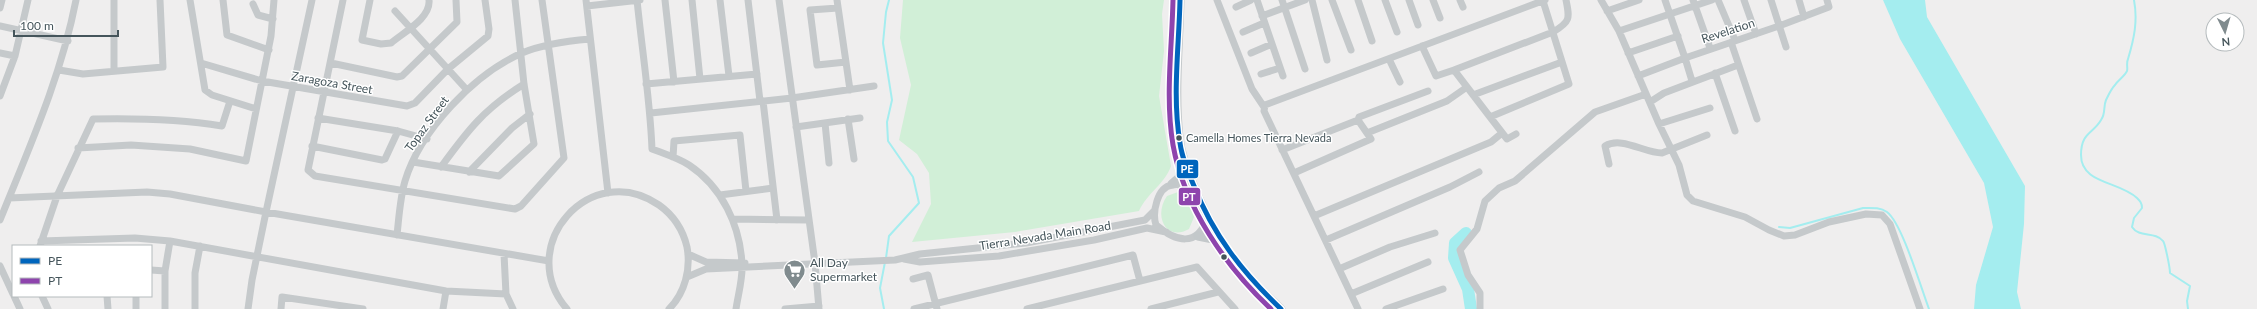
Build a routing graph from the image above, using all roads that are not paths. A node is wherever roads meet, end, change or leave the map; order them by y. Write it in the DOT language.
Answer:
graph roads {
  1 [pos="2,0"];
  2 [pos="28,0"];
  3 [pos="76,0"];
  4 [pos="114,0"];
  5 [pos="160,0"];
  6 [pos="190,0"];
  7 [pos="223,0"];
  8 [pos="274,0"];
  9 [pos="312,0"];
  10 [pos="343,0"];
  11 [pos="370,0"];
  12 [pos="429,0"];
  13 [pos="456,0"];
  14 [pos="485,0"];
  15 [pos="515,0"];
  16 [pos="542,0"];
  17 [pos="638,0"];
  18 [pos="665,0"];
  19 [pos="692,0"];
  20 [pos="720,0"];
  21 [pos="748,0"];
  22 [pos="779,0"];
  23 [pos="1180,0"];
  24 [pos="1217,0"];
  25 [pos="1251,0"];
  26 [pos="1257,0"];
  27 [pos="1282,0"];
  28 [pos="1305,0"];
  29 [pos="1312,0"];
  30 [pos="1332,0"];
  31 [pos="1358,0"];
  32 [pos="1385,0"];
  33 [pos="1409,0"];
  34 [pos="1433,0"];
  35 [pos="1544,0"];
  36 [pos="1566,0"];
  37 [pos="1601,0"];
  38 [pos="1639,0"];
  39 [pos="1666,0"];
  40 [pos="1712,0"];
  41 [pos="1718,0"];
  42 [pos="1744,0"];
  43 [pos="1771,0"];
  44 [pos="1799,0"];
  45 [pos="1826,0"];
  46 [pos="586,3"];
  47 [pos="1694,3"];
  48 [pos="253,4"];
  49 [pos="838,4"];
  50 [pos="1236,7"];
  51 [pos="0,8"];
  52 [pos="1285,8"];
  53 [pos="395,11"];
  54 [pos="1607,11"];
  55 [pos="1670,14"];
  56 [pos="1804,17"];
  57 [pos="1440,18"];
  58 [pos="273,19"];
  59 [pos="1263,20"];
  60 [pos="1418,25"];
  61 [pos="0,26"];
  62 [pos="1779,26"];
  63 [pos="410,27"];
  64 [pos="21,31"];
  65 [pos="1619,31"];
  66 [pos="1243,32"];
  67 [pos="1397,32"];
  68 [pos="1553,32"];
  69 [pos="1756,34"];
  70 [pos="1678,36"];
  71 [pos="590,39"];
  72 [pos="68,40"];
  73 [pos="1372,41"];
  74 [pos="1733,41"];
  75 [pos="1272,44"];
  76 [pos="548,45"];
  77 [pos="1422,46"];
  78 [pos="1786,47"];
  79 [pos="429,48"];
  80 [pos="1710,48"];
  81 [pos="269,50"];
  82 [pos="1351,50"];
  83 [pos="1251,52"];
  84 [pos="0,53"];
  85 [pos="1628,53"];
  86 [pos="521,54"];
  87 [pos="15,56"];
  88 [pos="1685,58"];
  89 [pos="1389,59"];
  90 [pos="1327,60"];
  91 [pos="846,62"];
  92 [pos="1562,62"];
  93 [pos="201,63"];
  94 [pos="331,63"];
  95 [pos="1738,66"];
  96 [pos="1280,68"];
  97 [pos="448,69"];
  98 [pos="1305,69"];
  99 [pos="59,70"];
  100 [pos="1454,70"];
  101 [pos="114,71"];
  102 [pos="1715,73"];
  103 [pos="757,74"];
  104 [pos="1261,74"];
  105 [pos="729,76"];
  106 [pos="1283,76"];
  107 [pos="1638,76"];
  108 [pos="700,79"];
  109 [pos="3,81"];
  110 [pos="262,81"];
  111 [pos="1692,81"];
  112 [pos="674,82"];
  113 [pos="1400,82"];
  114 [pos="524,84"];
  115 [pos="646,84"];
  116 [pos="874,86"];
  117 [pos="293,87"];
  118 [pos="1467,87"];
  119 [pos="467,90"];
  120 [pos="850,90"];
  121 [pos="1428,91"];
  122 [pos="324,93"];
  123 [pos="1646,94"];
  124 [pos="1473,95"];
  125 [pos="0,96"];
  126 [pos="792,98"];
  127 [pos="230,101"];
  128 [pos="762,101"];
  129 [pos="1650,102"];
  130 [pos="1264,107"];
  131 [pos="1710,108"];
  132 [pos="256,109"];
  133 [pos="651,113"];
  134 [pos="530,114"];
  135 [pos="1490,117"];
  136 [pos="318,118"];
  137 [pos="860,118"];
  138 [pos="848,119"];
  139 [pos="1757,119"];
  140 [pos="1358,120"];
  141 [pos="825,123"];
  142 [pos="1659,124"];
  143 [pos="796,127"];
  144 [pos="398,131"];
  145 [pos="1735,131"];
  146 [pos="1367,133"];
  147 [pos="1502,133"];
  148 [pos="1516,134"];
  149 [pos="1707,136"];
  150 [pos="427,138"];
  151 [pos="312,146"];
  152 [pos="78,148"];
  153 [pos="1671,149"];
  154 [pos="1282,150"];
  155 [pos="673,157"];
  156 [pos="854,159"];
  157 [pos="1183,161"];
  158 [pos="413,162"];
  159 [pos="829,162"];
  160 [pos="1609,164"];
  161 [pos="441,167"];
  162 [pos="469,172"];
  163 [pos="1479,172"];
  164 [pos="1294,173"];
  165 [pos="1172,184"];
  166 [pos="773,188"];
  167 [pos="746,191"];
  168 [pos="402,192"];
  169 [pos="1196,192"];
  170 [pos="608,193"];
  171 [pos="720,195"];
  172 [pos="57,196"];
  173 [pos="9,198"];
  174 [pos="1154,211"];
  175 [pos="266,212"];
  176 [pos="1314,216"];
  177 [pos="734,219"];
  178 [pos="1207,219"];
  179 [pos="0,220"];
  180 [pos="777,220"];
  181 [pos="808,220"];
  182 [pos="1166,232"];
  183 [pos="1435,233"];
  184 [pos="397,235"];
  185 [pos="1198,236"];
  186 [pos="1218,240"];
  187 [pos="1326,240"];
  188 [pos="170,241"];
  189 [pos="40,244"];
  190 [pos="200,246"];
  191 [pos="504,254"];
  192 [pos="688,254"];
  193 [pos="257,256"];
  194 [pos="899,259"];
  195 [pos="548,261"];
  196 [pos="1428,262"];
  197 [pos="815,263"];
  198 [pos="742,265"];
  199 [pos="0,266"];
  200 [pos="1340,269"];
  201 [pos="152,270"];
  202 [pos="165,271"];
  203 [pos="687,277"];
  204 [pos="913,279"];
  205 [pos="1140,281"];
  206 [pos="1443,289"];
  207 [pos="12,291"];
  208 [pos="446,291"];
  209 [pos="1218,292"];
  210 [pos="506,294"];
  211 [pos="1351,294"];
  212 [pos="15,297"];
  213 [pos="42,297"];
  214 [pos="107,297"];
  215 [pos="136,297"];
  216 [pos="312,305"];
  217 [pos="937,306"];
  218 [pos="819,307"];
  219 [pos="351,308"];
  220 [pos="1159,308"];
  221 [pos="20,309"];
  222 [pos="48,309"];
  223 [pos="108,309"];
  224 [pos="136,309"];
  225 [pos="165,309"];
  226 [pos="195,309"];
  227 [pos="248,309"];
  228 [pos="281,309"];
  229 [pos="363,309"];
  230 [pos="443,309"];
  231 [pos="513,309"];
  232 [pos="567,309"];
  233 [pos="669,309"];
  234 [pos="736,309"];
  235 [pos="785,309"];
  236 [pos="914,309"];
  237 [pos="1027,309"];
  238 [pos="1151,309"];
  239 [pos="1235,309"];
  240 [pos="1281,309"];
  241 [pos="1358,309"];
  242 [pos="1386,309"];
  243 [pos="1480,309"];
  244 [pos="1920,309"];
  1 -- 51 [label="street"];
  2 -- 64 [label="street"];
  3 -- 72 [label="street"];
  4 -- 101 [label="street"];
  5 -- 101 [label="street"];
  6 -- 93 [label="street"];
  7 -- 81 [label="street"];
  8 -- 58 [label="street"];
  9 -- 117 [label="street"];
  10 -- 94 [label="street"];
  11 -- 63 [label="street"];
  12 -- 63 [label="street"];
  13 -- 79 [label="street"];
  14 -- 97 [label="street, Zaragoza Street"];
  15 -- 86 [label="street"];
  16 -- 76 [label="street"];
  17 -- 46 [label="street"];
  17 -- 115 [label="street"];
  18 -- 112 [label="street"];
  19 -- 108 [label="street"];
  20 -- 105 [label="street"];
  21 -- 103 [label="street"];
  22 -- 126 [label="street"];
  23 -- 157 [label="main road"];
  24 -- 130 [label="street"];
  25 -- 50 [label="street"];
  26 -- 59 [label="street"];
  27 -- 52 [label="street"];
  28 -- 52 [label="street"];
  29 -- 90 [label="street"];
  30 -- 82 [label="street"];
  31 -- 73 [label="street"];
  32 -- 67 [label="street"];
  33 -- 60 [label="street"];
  34 -- 57 [label="street"];
  35 -- 68 [label="street"];
  35 -- 77 [label="street"];
  36 -- 68 [label="street"];
  37 -- 54 [label="street"];
  38 -- 54 [label="street"];
  39 -- 55 [label="street"];
  40 -- 47 [label="street"];
  41 -- 74 [label="street"];
  42 -- 69 [label="street"];
  43 -- 62 [label="street"];
  44 -- 56 [label="street"];
  45 -- 56 [label="street, Revelation"];
  46 -- 71 [label="street"];
  47 -- 55 [label="street"];
  47 -- 80 [label="street"];
  48 -- 58 [label="street"];
  49 -- 91 [label="street"];
  49 -- 91 [label="street"];
  52 -- 59 [label="street"];
  52 -- 98 [label="street"];
  53 -- 63 [label="street"];
  54 -- 65 [label="street"];
  55 -- 65 [label="street"];
  55 -- 70 [label="street"];
  56 -- 62 [label="street, Revelation"];
  58 -- 81 [label="street"];
  59 -- 66 [label="street"];
  59 -- 75 [label="street"];
  61 -- 64 [label="street"];
  62 -- 69 [label="street, Revelation"];
  62 -- 78 [label="street"];
  63 -- 79 [label="street"];
  64 -- 72 [label="street"];
  64 -- 87 [label="street"];
  65 -- 85 [label="street"];
  68 -- 92 [label="street"];
  68 -- 100 [label="street"];
  69 -- 74 [label="street, Revelation"];
  70 -- 85 [label="street"];
  70 -- 88 [label="street"];
  71 -- 76 [label="street, Topaz Street"];
  71 -- 170 [label="street"];
  72 -- 99 [label="street"];
  74 -- 80 [label="street, Revelation"];
  74 -- 95 [label="street"];
  75 -- 83 [label="street"];
  75 -- 96 [label="street"];
  76 -- 86 [label="street, Topaz Street"];
  76 -- 168 [label="street"];
  77 -- 89 [label="street"];
  77 -- 100 [label="street"];
  79 -- 94 [label="street"];
  79 -- 97 [label="street"];
  80 -- 88 [label="street, Revelation"];
  81 -- 110 [label="street"];
  84 -- 87 [label="street"];
  85 -- 107 [label="street"];
  86 -- 114 [label="street"];
  86 -- 119 [label="street, Topaz Street"];
  87 -- 109 [label="street"];
  88 -- 107 [label="street, Revelation"];
  88 -- 111 [label="street"];
  89 -- 113 [label="street"];
  89 -- 130 [label="street"];
  91 -- 120 [label="street"];
  92 -- 124 [label="street"];
  92 -- 135 [label="street"];
  93 -- 110 [label="street, Zaragoza Street"];
  93 -- 127 [label="street"];
  94 -- 122 [label="street"];
  95 -- 102 [label="street"];
  95 -- 139 [label="street"];
  96 -- 104 [label="street"];
  96 -- 106 [label="street"];
  97 -- 119 [label="street"];
  97 -- 122 [label="street, Zaragoza Street"];
  99 -- 101 [label="street"];
  99 -- 173 [label="street"];
  100 -- 118 [label="street"];
  102 -- 111 [label="street"];
  102 -- 145 [label="street"];
  103 -- 105 [label="street"];
  103 -- 128 [label="street"];
  105 -- 108 [label="street"];
  107 -- 123 [label="street"];
  108 -- 112 [label="street"];
  109 -- 125 [label="street"];
  110 -- 117 [label="street, Zaragoza Street"];
  110 -- 132 [label="street"];
  111 -- 129 [label="street"];
  112 -- 115 [label="street"];
  114 -- 134 [label="street"];
  114 -- 161 [label="street"];
  115 -- 133 [label="street"];
  116 -- 120 [label="street"];
  117 -- 122 [label="street, Zaragoza Street"];
  117 -- 175 [label="street"];
  118 -- 124 [label="street"];
  118 -- 146 [label="street"];
  119 -- 150 [label="street, Topaz Street"];
  120 -- 126 [label="street"];
  121 -- 140 [label="street"];
  122 -- 136 [label="street"];
  123 -- 129 [label="street"];
  123 -- 243 [label="street"];
  124 -- 135 [label="street"];
  126 -- 128 [label="street"];
  126 -- 143 [label="street"];
  127 -- 132 [label="street"];
  127 -- 152 [label="street"];
  128 -- 133 [label="street"];
  128 -- 166 [label="street"];
  129 -- 142 [label="street"];
  130 -- 154 [label="street"];
  131 -- 142 [label="street"];
  132 -- 152 [label="street"];
  133 -- 155 [label="street"];
  134 -- 162 [label="street"];
  134 -- 162 [label="street"];
  135 -- 147 [label="street"];
  136 -- 144 [label="street"];
  136 -- 151 [label="street"];
  137 -- 138 [label="street"];
  138 -- 141 [label="street"];
  138 -- 156 [label="street"];
  140 -- 146 [label="street"];
  140 -- 154 [label="street"];
  141 -- 143 [label="street"];
  141 -- 159 [label="street"];
  142 -- 153 [label="street"];
  143 -- 181 [label="street"];
  144 -- 150 [label="street"];
  144 -- 151 [label="street"];
  146 -- 164 [label="street"];
  147 -- 148 [label="street"];
  147 -- 176 [label="street"];
  149 -- 153 [label="street"];
  150 -- 158 [label="street, Topaz Street"];
  151 -- 168 [label="street"];
  152 -- 172 [label="street"];
  153 -- 160 [label="street"];
  153 -- 244 [label="street"];
  154 -- 164 [label="street"];
  155 -- 167 [label="street"];
  155 -- 171 [label="street"];
  157 -- 165 [label="main road"];
  157 -- 169 [label="main road"];
  158 -- 161 [label="street"];
  158 -- 168 [label="street, Topaz Street"];
  161 -- 162 [label="street"];
  163 -- 187 [label="street"];
  164 -- 176 [label="street"];
  165 -- 169 [label="street"];
  165 -- 174 [label="street"];
  166 -- 167 [label="street"];
  166 -- 180 [label="street"];
  167 -- 171 [label="street"];
  168 -- 184 [label="street, Topaz Street"];
  169 -- 178 [label="main road"];
  170 -- 192 [label="street"];
  170 -- 195 [label="street"];
  171 -- 177 [label="street"];
  172 -- 173 [label="street"];
  172 -- 175 [label="street"];
  172 -- 189 [label="street"];
  173 -- 179 [label="street"];
  174 -- 182 [label="street"];
  174 -- 194 [label="street, Tierra Nevada Main Road"];
  175 -- 184 [label="street"];
  175 -- 193 [label="street"];
  176 -- 187 [label="street"];
  177 -- 180 [label="street"];
  177 -- 198 [label="street"];
  178 -- 185 [label="street"];
  178 -- 186 [label="main road"];
  180 -- 181 [label="street"];
  181 -- 197 [label="street"];
  182 -- 185 [label="street"];
  182 -- 194 [label="street, Tierra Nevada Main Road"];
  183 -- 200 [label="street"];
  184 -- 191 [label="street"];
  185 -- 186 [label="main road"];
  186 -- 240 [label="main road"];
  187 -- 200 [label="street"];
  188 -- 189 [label="street"];
  188 -- 190 [label="street"];
  188 -- 202 [label="street"];
  190 -- 193 [label="street"];
  190 -- 226 [label="street"];
  191 -- 195 [label="street"];
  191 -- 210 [label="street"];
  192 -- 198 [label="street, Tierra Nevada Main Road"];
  192 -- 203 [label="street"];
  193 -- 208 [label="street"];
  193 -- 227 [label="street"];
  194 -- 197 [label="street, Tierra Nevada Main Road"];
  195 -- 232 [label="street"];
  196 -- 211 [label="street"];
  197 -- 198 [label="street, Tierra Nevada Main Road"];
  197 -- 218 [label="street"];
  198 -- 203 [label="street, Tierra Nevada Main Road"];
  198 -- 234 [label="street"];
  199 -- 207 [label="street"];
  200 -- 211 [label="street"];
  201 -- 202 [label="street"];
  202 -- 225 [label="street"];
  203 -- 233 [label="street"];
  204 -- 217 [label="street"];
  205 -- 209 [label="street"];
  205 -- 217 [label="street"];
  205 -- 237 [label="street"];
  206 -- 242 [label="street"];
  208 -- 210 [label="street"];
  208 -- 230 [label="street"];
  209 -- 220 [label="street"];
  209 -- 239 [label="street"];
  210 -- 231 [label="street"];
  211 -- 241 [label="street"];
  212 -- 221 [label="street"];
  213 -- 222 [label="street"];
  214 -- 223 [label="street"];
  215 -- 224 [label="street"];
  216 -- 219 [label="street"];
  216 -- 228 [label="street"];
  217 -- 236 [label="street"];
  218 -- 235 [label="street"];
  219 -- 229 [label="street"];
  220 -- 238 [label="street"];
}
